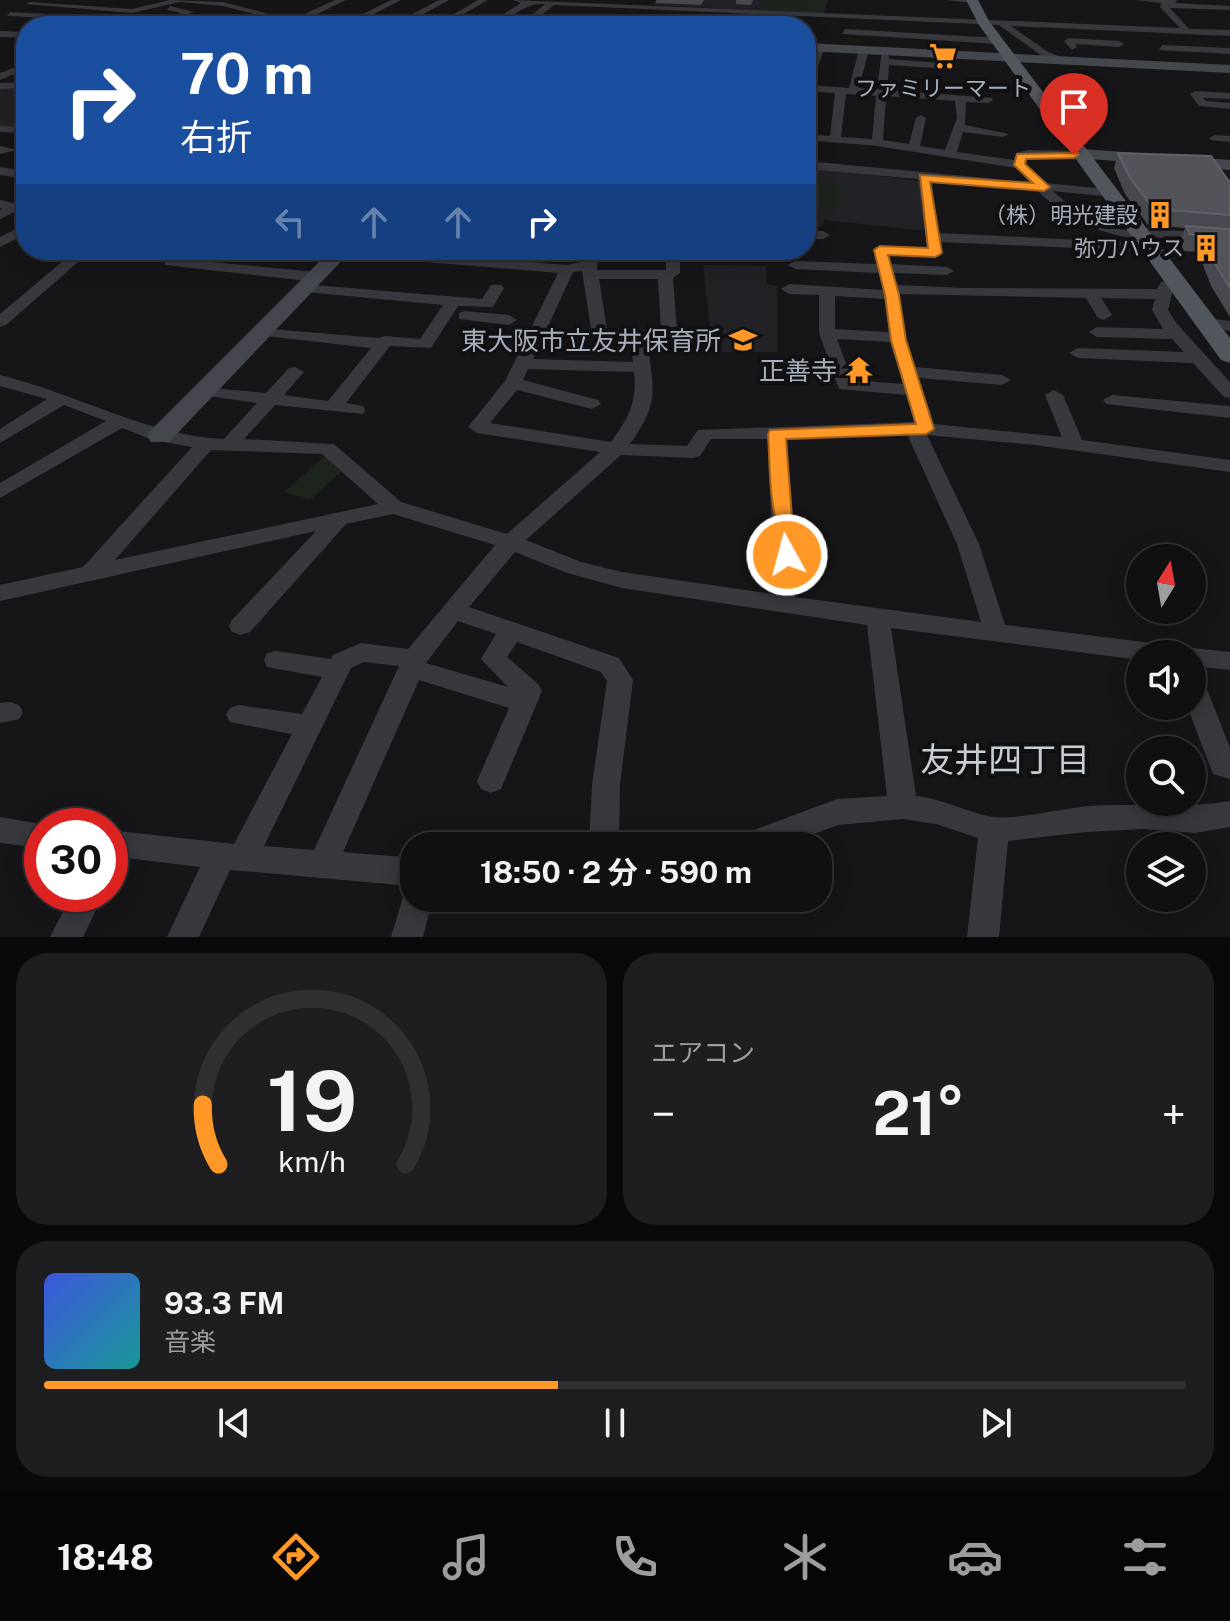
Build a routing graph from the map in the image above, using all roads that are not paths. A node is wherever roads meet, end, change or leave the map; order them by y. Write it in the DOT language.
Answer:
graph roads {
  1 [pos="180,0"];
  2 [pos="317,0"];
  3 [pos="342,0"];
  4 [pos="382,0"];
  5 [pos="397,0"];
  6 [pos="445,0"];
  7 [pos="484,0"];
  8 [pos="517,0"];
  9 [pos="845,0"];
  10 [pos="949,0"];
  11 [pos="1140,0"];
  12 [pos="32,1"];
  13 [pos="193,1"];
  14 [pos="529,1"];
  15 [pos="219,2"];
  16 [pos="553,2"];
  17 [pos="581,3"];
  18 [pos="1199,3"];
  19 [pos="1230,8"];
  20 [pos="759,11"];
  21 [pos="0,12"];
  22 [pos="358,12"];
  23 [pos="12,13"];
  24 [pos="793,13"];
  25 [pos="262,15"];
  26 [pos="827,15"];
  27 [pos="56,16"];
  28 [pos="181,16"];
  29 [pos="259,16"];
  30 [pos="273,16"];
  31 [pos="291,16"];
  32 [pos="299,16"];
  33 [pos="363,16"];
  34 [pos="414,16"];
  35 [pos="455,16"];
  36 [pos="505,16"];
  37 [pos="535,16"];
  38 [pos="757,16"];
  39 [pos="792,16"];
  40 [pos="1212,16"];
  41 [pos="990,17"];
  42 [pos="0,19"];
  43 [pos="845,21"];
  44 [pos="1178,22"];
  45 [pos="1221,24"];
  46 [pos="825,26"];
  47 [pos="1106,27"];
  48 [pos="1186,30"];
  49 [pos="1230,33"];
  50 [pos="1118,42"];
  51 [pos="1230,42"];
  52 [pos="818,44"];
  53 [pos="1072,47"];
  54 [pos="1162,48"];
  55 [pos="843,49"];
  56 [pos="864,50"];
  57 [pos="1230,51"];
  58 [pos="1010,57"];
  59 [pos="1061,60"];
  60 [pos="1230,69"];
  61 [pos="949,71"];
  62 [pos="884,78"];
  63 [pos="816,88"];
  64 [pos="847,90"];
  65 [pos="979,90"];
  66 [pos="1230,96"];
  67 [pos="960,98"];
  68 [pos="988,100"];
  69 [pos="1230,106"];
  70 [pos="961,111"];
  71 [pos="976,113"];
  72 [pos="921,118"];
  73 [pos="959,128"];
  74 [pos="1003,134"];
  75 [pos="816,138"];
  76 [pos="1215,138"];
  77 [pos="1230,139"];
  78 [pos="835,140"];
  79 [pos="877,143"];
  80 [pos="914,149"];
  81 [pos="950,154"];
  82 [pos="1083,154"];
  83 [pos="1020,165"];
  84 [pos="816,166"];
  85 [pos="1226,172"];
  86 [pos="924,178"];
  87 [pos="1044,187"];
  88 [pos="1112,193"];
  89 [pos="0,204"];
  90 [pos="0,215"];
  91 [pos="816,235"];
  92 [pos="823,235"];
  93 [pos="932,237"];
  94 [pos="1146,239"];
  95 [pos="1230,239"];
  96 [pos="73,260"];
  97 [pos="173,260"];
  98 [pos="333,260"];
  99 [pos="454,260"];
  100 [pos="591,260"];
  101 [pos="675,260"];
  102 [pos="794,260"];
  103 [pos="816,260"];
  104 [pos="170,262"];
  105 [pos="567,269"];
  106 [pos="886,269"];
  107 [pos="947,271"];
  108 [pos="156,272"];
  109 [pos="665,275"];
  110 [pos="312,282"];
  111 [pos="496,288"];
  112 [pos="1171,289"];
  113 [pos="827,291"];
  114 [pos="891,292"];
  115 [pos="1090,293"];
  116 [pos="449,308"];
  117 [pos="509,320"];
  118 [pos="0,322"];
  119 [pos="1207,323"];
  120 [pos="1230,326"];
  121 [pos="265,331"];
  122 [pos="827,333"];
  123 [pos="638,334"];
  124 [pos="669,334"];
  125 [pos="1177,334"];
  126 [pos="704,335"];
  127 [pos="898,338"];
  128 [pos="383,344"];
  129 [pos="1078,353"];
  130 [pos="1230,355"];
  131 [pos="1198,358"];
  132 [pos="522,364"];
  133 [pos="643,367"];
  134 [pos="295,372"];
  135 [pos="0,380"];
  136 [pos="1002,380"];
  137 [pos="912,381"];
  138 [pos="513,383"];
  139 [pos="206,391"];
  140 [pos="1230,393"];
  141 [pos="1054,395"];
  142 [pos="62,398"];
  143 [pos="270,399"];
  144 [pos="1112,400"];
  145 [pos="592,404"];
  146 [pos="333,407"];
  147 [pos="356,410"];
  148 [pos="1230,412"];
  149 [pos="120,421"];
  150 [pos="920,428"];
  151 [pos="777,434"];
  152 [pos="160,436"];
  153 [pos="0,437"];
  154 [pos="206,444"];
  155 [pos="229,445"];
  156 [pos="1075,446"];
  157 [pos="616,449"];
  158 [pos="1230,466"];
  159 [pos="0,492"];
  160 [pos="394,507"];
  161 [pos="339,519"];
  162 [pos="511,542"];
  163 [pos="91,573"];
  164 [pos="0,593"];
  165 [pos="783,603"];
  166 [pos="453,610"];
  167 [pos="878,618"];
  168 [pos="241,626"];
  169 [pos="511,631"];
  170 [pos="996,633"];
  171 [pos="1126,649"];
  172 [pos="1206,658"];
  173 [pos="276,660"];
  174 [pos="1230,661"];
  175 [pos="414,663"];
  176 [pos="338,670"];
  177 [pos="524,702"];
  178 [pos="239,715"];
  179 [pos="1206,720"];
  180 [pos="309,726"];
  181 [pos="1230,767"];
  182 [pos="491,781"];
  183 [pos="903,807"];
  184 [pos="1230,814"];
  185 [pos="994,830"];
  186 [pos="1,831"];
  187 [pos="604,832"];
  188 [pos="783,832"];
  189 [pos="24,833"];
  190 [pos="128,847"];
  191 [pos="232,856"];
  192 [pos="323,863"];
  193 [pos="400,871"];
  194 [pos="79,912"];
  195 [pos="413,912"];
  196 [pos="66,937"];
  197 [pos="183,937"];
  198 [pos="407,937"];
  199 [pos="983,937"];
  1 -- 12 [label="street"];
  1 -- 13 [label="street"];
  2 -- 31 [label="street"];
  3 -- 32 [label="street"];
  4 -- 22 [label="street"];
  5 -- 33 [label="street"];
  6 -- 34 [label="street"];
  7 -- 35 [label="street"];
  8 -- 14 [label="street"];
  9 -- 43 [label="street"];
  10 -- 41 [label="street"];
  11 -- 18 [label="street"];
  12 -- 23 [label="street"];
  13 -- 15 [label="street"];
  13 -- 28 [label="street"];
  14 -- 16 [label="street"];
  14 -- 36 [label="street"];
  15 -- 25 [label="street"];
  16 -- 17 [label="street"];
  16 -- 37 [label="street"];
  17 -- 20 [label="street"];
  18 -- 19 [label="street"];
  18 -- 40 [label="street"];
  18 -- 44 [label="street"];
  20 -- 24 [label="street"];
  20 -- 38 [label="street"];
  21 -- 23 [label="street"];
  23 -- 27 [label="street"];
  23 -- 42 [label="street"];
  24 -- 26 [label="street"];
  24 -- 39 [label="street"];
  25 -- 29 [label="street"];
  25 -- 30 [label="street"];
  26 -- 43 [label="street"];
  26 -- 46 [label="street"];
  41 -- 43 [label="street"];
  41 -- 43 [label="street"];
  41 -- 44 [label="street"];
  41 -- 47 [label="street"];
  41 -- 58 [label="main road"];
  41 -- 59 [label="street"];
  43 -- 55 [label="street"];
  44 -- 48 [label="street"];
  45 -- 49 [label="street"];
  47 -- 48 [label="street"];
  47 -- 50 [label="street"];
  48 -- 49 [label="street"];
  50 -- 51 [label="street"];
  50 -- 53 [label="street"];
  52 -- 55 [label="street"];
  54 -- 57 [label="street"];
  55 -- 56 [label="street"];
  56 -- 62 [label="street"];
  56 -- 64 [label="street"];
  58 -- 59 [label="street"];
  58 -- 62 [label="street"];
  58 -- 82 [label="main road"];
  59 -- 60 [label="street"];
  61 -- 62 [label="street"];
  62 -- 64 [label="street"];
  62 -- 65 [label="street"];
  62 -- 67 [label="street"];
  62 -- 70 [label="street"];
  62 -- 79 [label="street"];
  63 -- 64 [label="street"];
  64 -- 78 [label="street"];
  66 -- 69 [label="street"];
  67 -- 68 [label="street"];
  67 -- 70 [label="street"];
  70 -- 71 [label="street"];
  70 -- 73 [label="street"];
  72 -- 80 [label="street"];
  73 -- 74 [label="street"];
  73 -- 81 [label="street"];
  75 -- 78 [label="street"];
  76 -- 77 [label="street"];
  78 -- 79 [label="street"];
  79 -- 80 [label="street"];
  80 -- 81 [label="street"];
  81 -- 83 [label="street"];
  82 -- 83 [label="street"];
  82 -- 85 [label="street"];
  82 -- 88 [label="main road"];
  83 -- 87 [label="street"];
  84 -- 86 [label="street"];
  86 -- 87 [label="street"];
  86 -- 93 [label="street"];
  87 -- 88 [label="street"];
  87 -- 94 [label="street"];
  88 -- 94 [label="main road"];
  89 -- 90 [label="street"];
  91 -- 92 [label="street"];
  93 -- 94 [label="street"];
  93 -- 106 [label="street"];
  94 -- 95 [label="street"];
  94 -- 112 [label="main road"];
  96 -- 118 [label="street"];
  97 -- 104 [label="street"];
  98 -- 110 [label="street"];
  99 -- 105 [label="street"];
  100 -- 105 [label="street"];
  100 -- 109 [label="street"];
  100 -- 123 [label="street"];
  101 -- 109 [label="street"];
  102 -- 113 [label="street"];
  103 -- 106 [label="street"];
  104 -- 108 [label="street"];
  104 -- 110 [label="street"];
  105 -- 132 [label="street"];
  106 -- 107 [label="street"];
  106 -- 114 [label="street"];
  109 -- 124 [label="street"];
  110 -- 116 [label="street"];
  110 -- 121 [label="street"];
  111 -- 116 [label="street"];
  112 -- 115 [label="street"];
  112 -- 119 [label="main road"];
  112 -- 125 [label="street"];
  113 -- 114 [label="street"];
  113 -- 122 [label="street"];
  114 -- 115 [label="street"];
  114 -- 127 [label="street"];
  115 -- 125 [label="street"];
  116 -- 117 [label="street"];
  116 -- 128 [label="street"];
  119 -- 120 [label="street"];
  119 -- 130 [label="main road"];
  121 -- 128 [label="street"];
  121 -- 139 [label="street"];
  122 -- 127 [label="street"];
  122 -- 137 [label="street"];
  123 -- 124 [label="street"];
  123 -- 133 [label="street"];
  124 -- 126 [label="street"];
  125 -- 131 [label="street"];
  127 -- 137 [label="street"];
  128 -- 146 [label="street"];
  129 -- 131 [label="street"];
  131 -- 140 [label="street"];
  132 -- 133 [label="street"];
  132 -- 138 [label="street"];
  133 -- 157 [label="street"];
  134 -- 143 [label="street"];
  135 -- 142 [label="street"];
  136 -- 137 [label="street"];
  137 -- 150 [label="street"];
  138 -- 145 [label="street"];
  138 -- 157 [label="street"];
  139 -- 143 [label="street"];
  139 -- 152 [label="street"];
  141 -- 156 [label="street"];
  142 -- 149 [label="street"];
  142 -- 153 [label="street"];
  143 -- 146 [label="street"];
  143 -- 155 [label="street"];
  144 -- 148 [label="street"];
  146 -- 147 [label="street"];
  149 -- 152 [label="street"];
  149 -- 159 [label="street"];
  150 -- 151 [label="street"];
  150 -- 156 [label="street"];
  150 -- 170 [label="street"];
  151 -- 157 [label="street"];
  151 -- 165 [label="street"];
  152 -- 154 [label="street"];
  154 -- 155 [label="street"];
  154 -- 163 [label="street"];
  155 -- 160 [label="street"];
  156 -- 158 [label="street"];
  157 -- 162 [label="street"];
  160 -- 161 [label="street"];
  160 -- 162 [label="street"];
  161 -- 163 [label="street"];
  161 -- 168 [label="street"];
  162 -- 165 [label="street"];
  162 -- 166 [label="street"];
  163 -- 164 [label="street"];
  165 -- 167 [label="street"];
  166 -- 169 [label="street"];
  166 -- 175 [label="street"];
  167 -- 170 [label="street"];
  167 -- 183 [label="street"];
  169 -- 177 [label="street"];
  169 -- 187 [label="street"];
  170 -- 171 [label="street"];
  172 -- 174 [label="street"];
  173 -- 176 [label="street"];
  175 -- 176 [label="street"];
  175 -- 177 [label="street"];
  175 -- 192 [label="street"];
  176 -- 180 [label="street"];
  177 -- 182 [label="street"];
  178 -- 180 [label="street"];
  179 -- 181 [label="street"];
  180 -- 191 [label="street"];
  183 -- 185 [label="street"];
  183 -- 188 [label="street"];
  184 -- 185 [label="street"];
  185 -- 199 [label="street"];
  186 -- 189 [label="street"];
  190 -- 191 [label="street"];
  191 -- 192 [label="street"];
  191 -- 197 [label="street"];
  192 -- 193 [label="street"];
  194 -- 196 [label="street"];
  195 -- 198 [label="street"];
}
